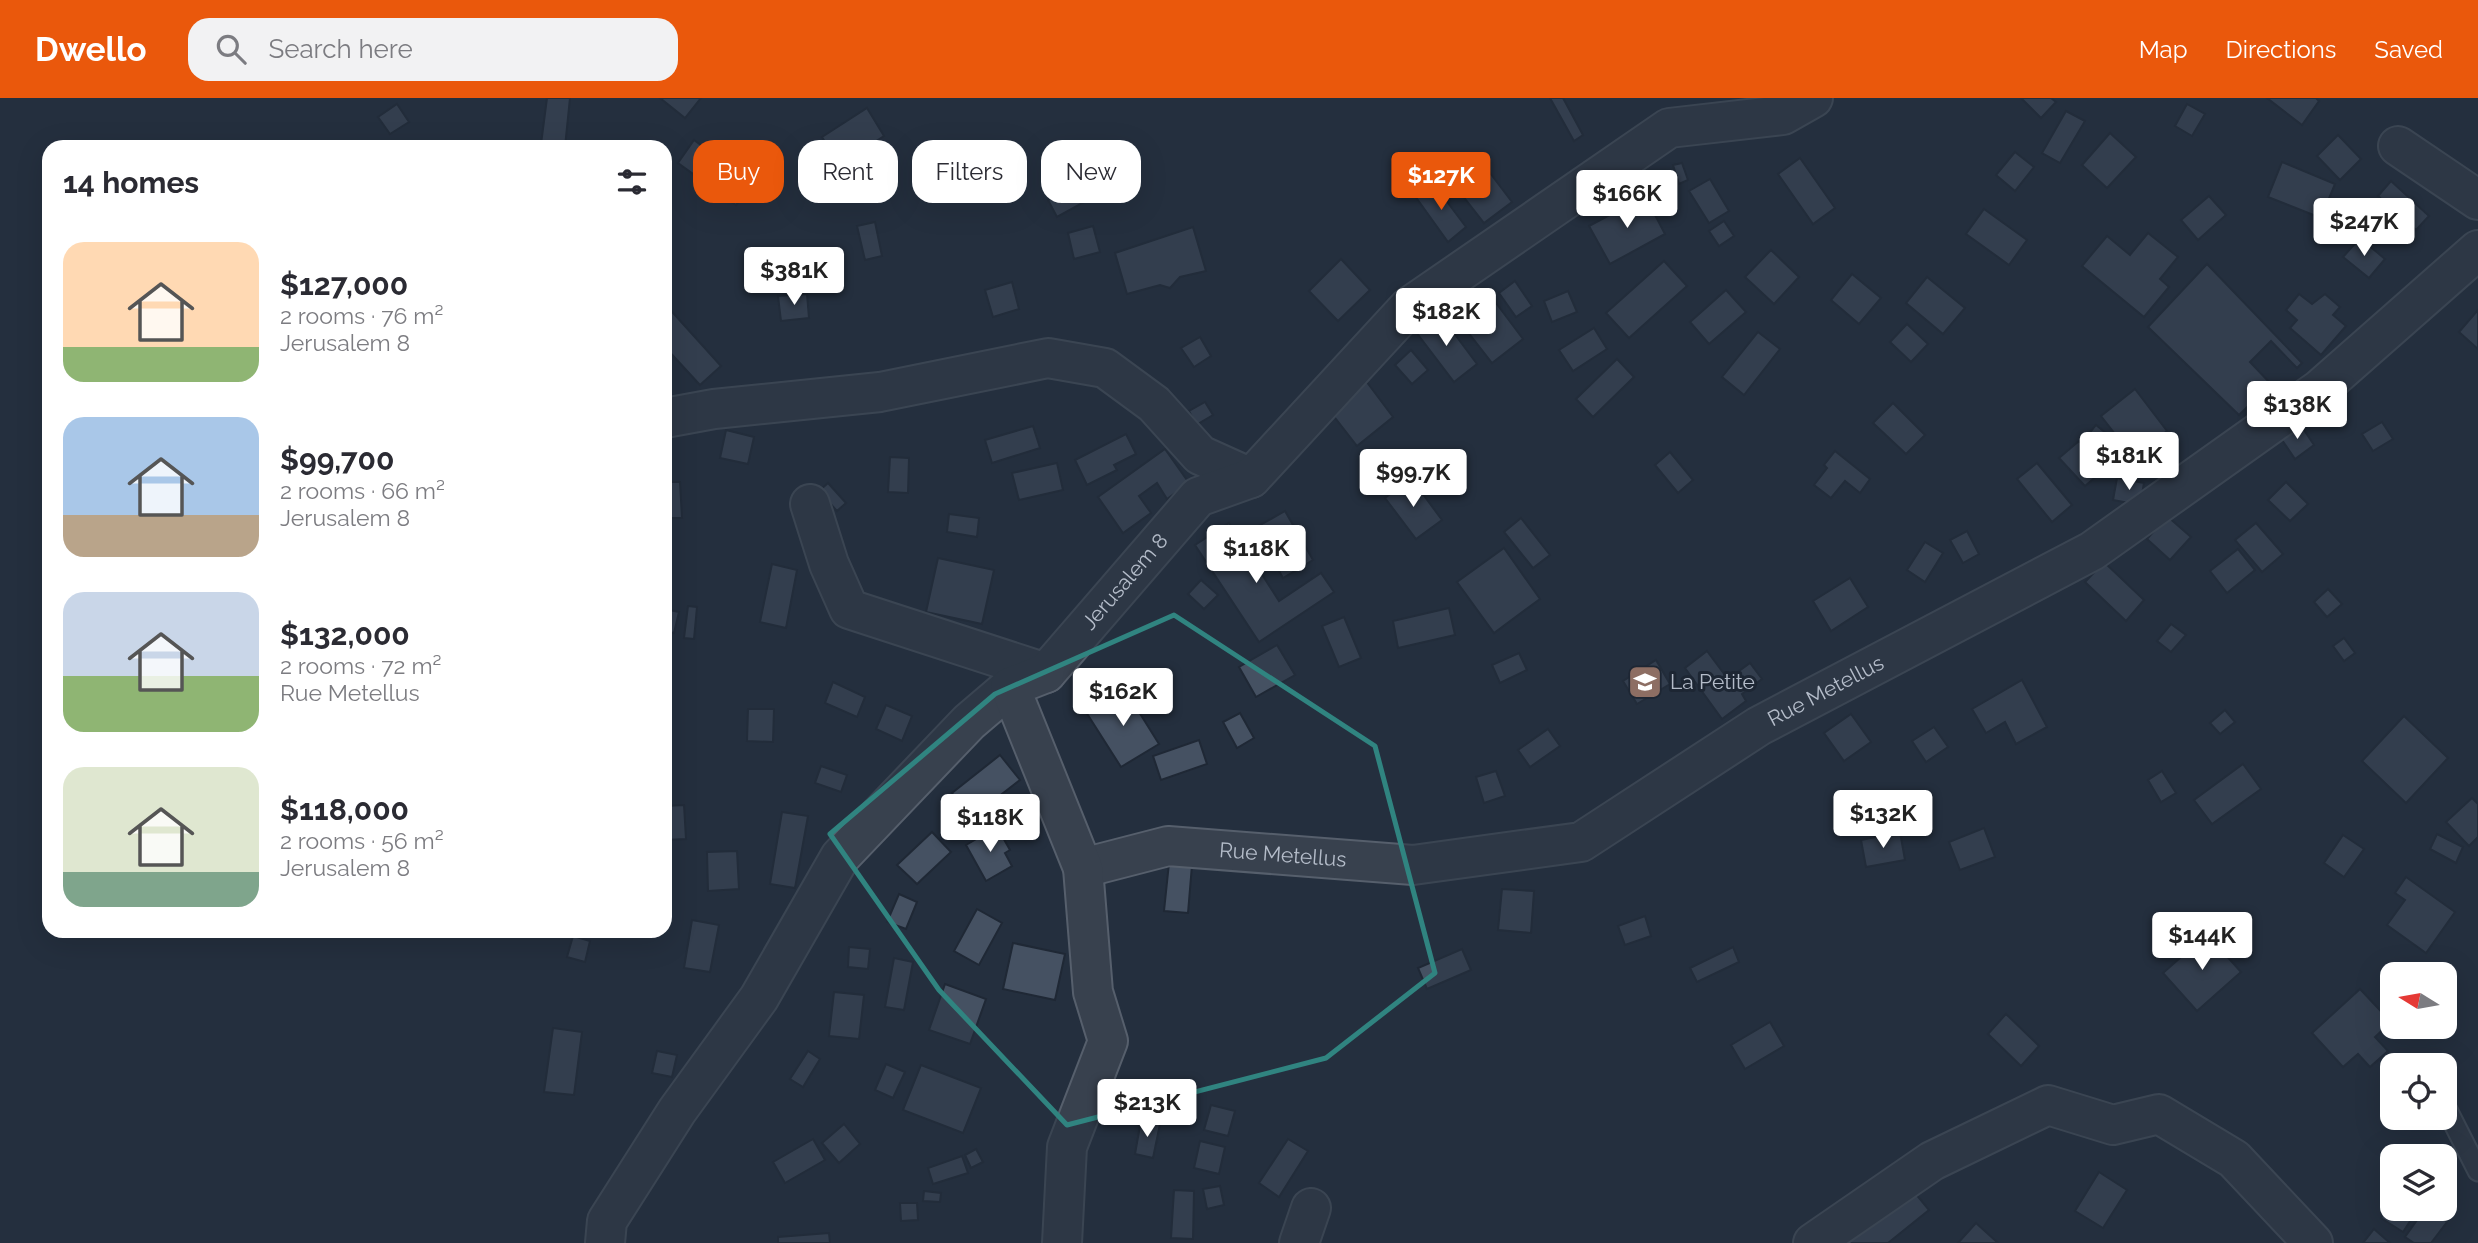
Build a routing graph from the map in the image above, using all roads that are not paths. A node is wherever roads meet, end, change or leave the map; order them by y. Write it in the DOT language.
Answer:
graph roads {
  1 [pos="1813,98"];
  2 [pos="1718,110"];
  3 [pos="2398,146"];
  4 [pos="2478,200"];
  5 [pos="2478,250"];
  6 [pos="672,417"];
  7 [pos="1251,478"];
  8 [pos="810,504"];
  9 [pos="1046,673"];
  10 [pos="1010,687"];
  11 [pos="1083,868"];
  12 [pos="2457,1130"];
  13 [pos="2478,1171"];
  14 [pos="1311,1208"];
  15 [pos="605,1243"];
  16 [pos="1062,1243"];
  17 [pos="1299,1243"];
  18 [pos="1813,1243"];
  19 [pos="2313,1243"];
  1 -- 2 [label="street, Jerusalem 8"];
  2 -- 7 [label="street, Jerusalem 8"];
  3 -- 4 [label="street"];
  5 -- 11 [label="street, Rue Metellus"];
  6 -- 7 [label="street"];
  7 -- 9 [label="street, Jerusalem 8"];
  8 -- 9 [label="street"];
  9 -- 10 [label="street, Jerusalem 8"];
  10 -- 11 [label="street"];
  10 -- 15 [label="street, Jerusalem 8"];
  11 -- 16 [label="street"];
  12 -- 13 [label="lane"];
  14 -- 17 [label="street"];
  18 -- 19 [label="street"];
}
